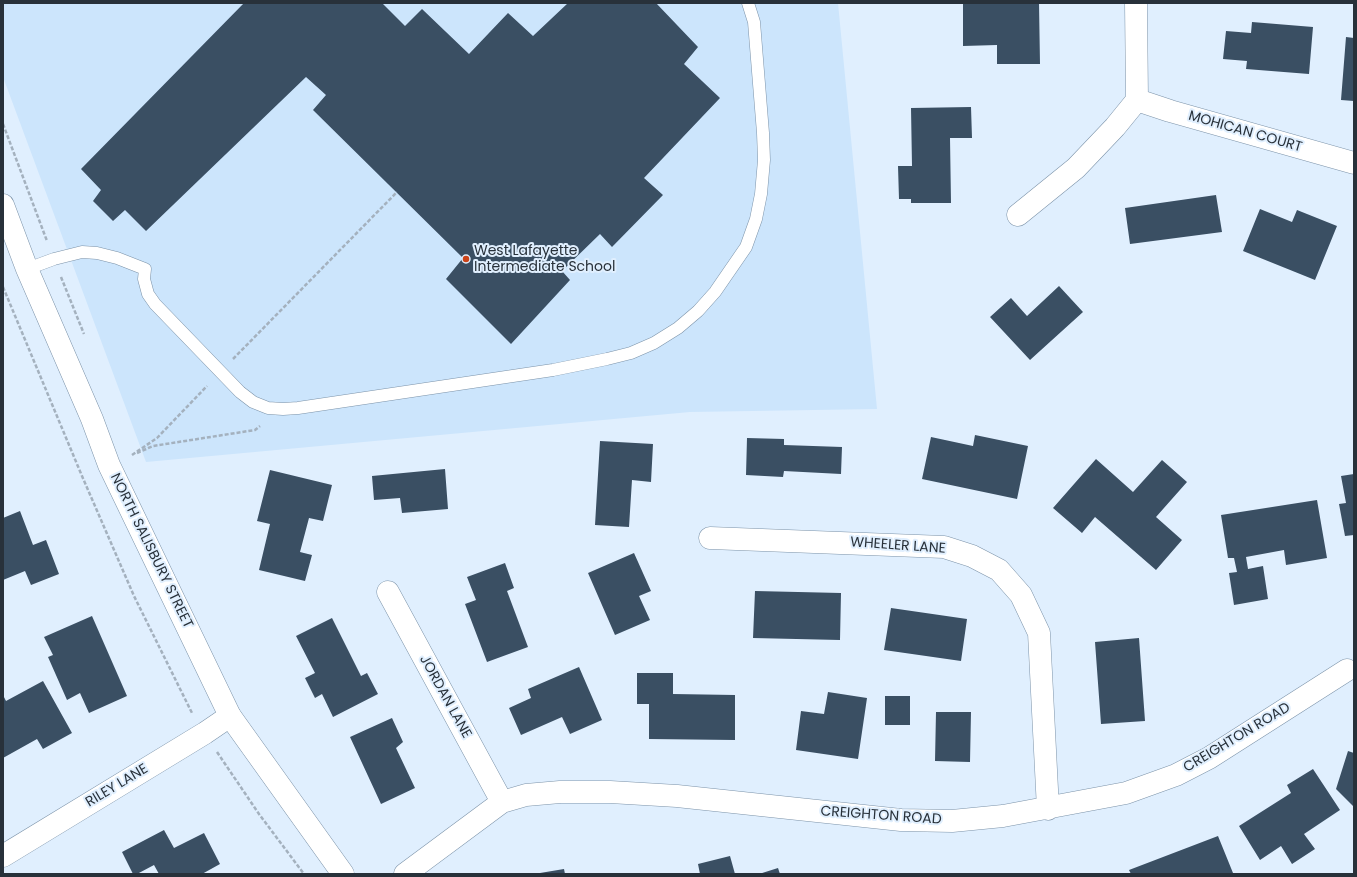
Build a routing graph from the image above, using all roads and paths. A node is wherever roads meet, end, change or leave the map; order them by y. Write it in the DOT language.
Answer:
graph roads {
  1 [pos="748,3"];
  2 [pos="1136,3"];
  3 [pos="1137,100"];
  4 [pos="3,124"];
  5 [pos="1354,163"];
  6 [pos="397,192"];
  7 [pos="5,215"];
  8 [pos="1018,215"];
  9 [pos="54,259"];
  10 [pos="27,268"];
  11 [pos="86,339"];
  12 [pos="220,372"];
  13 [pos="283,409"];
  14 [pos="128,448"];
  15 [pos="131,455"];
  16 [pos="710,538"];
  17 [pos="388,592"];
  18 [pos="1347,670"];
  19 [pos="230,716"];
  20 [pos="502,802"];
  21 [pos="1048,809"];
  22 [pos="3,856"];
  23 [pos="343,874"];
  24 [pos="405,874"];
  1 -- 13 [label="lane"];
  2 -- 3 [label="street"];
  3 -- 5 [label="street, MOHICAN COURT"];
  3 -- 8 [label="street"];
  4 -- 9 [label="path"];
  6 -- 12 [label="path"];
  7 -- 10 [label="street, NORTH SALISBURY STREET"];
  9 -- 10 [label="lane"];
  9 -- 11 [label="path"];
  9 -- 12 [label="lane"];
  10 -- 19 [label="street, NORTH SALISBURY STREET"];
  12 -- 13 [label="lane"];
  12 -- 15 [label="path"];
  13 -- 15 [label="path"];
  14 -- 15 [label="path"];
  16 -- 21 [label="street, WHEELER LANE"];
  17 -- 20 [label="street, JORDAN LANE"];
  18 -- 21 [label="street, CREIGHTON ROAD"];
  19 -- 22 [label="street, RILEY LANE"];
  19 -- 23 [label="street, NORTH SALISBURY STREET"];
  20 -- 21 [label="street, CREIGHTON ROAD"];
  20 -- 24 [label="street, CREIGHTON ROAD"];
}
